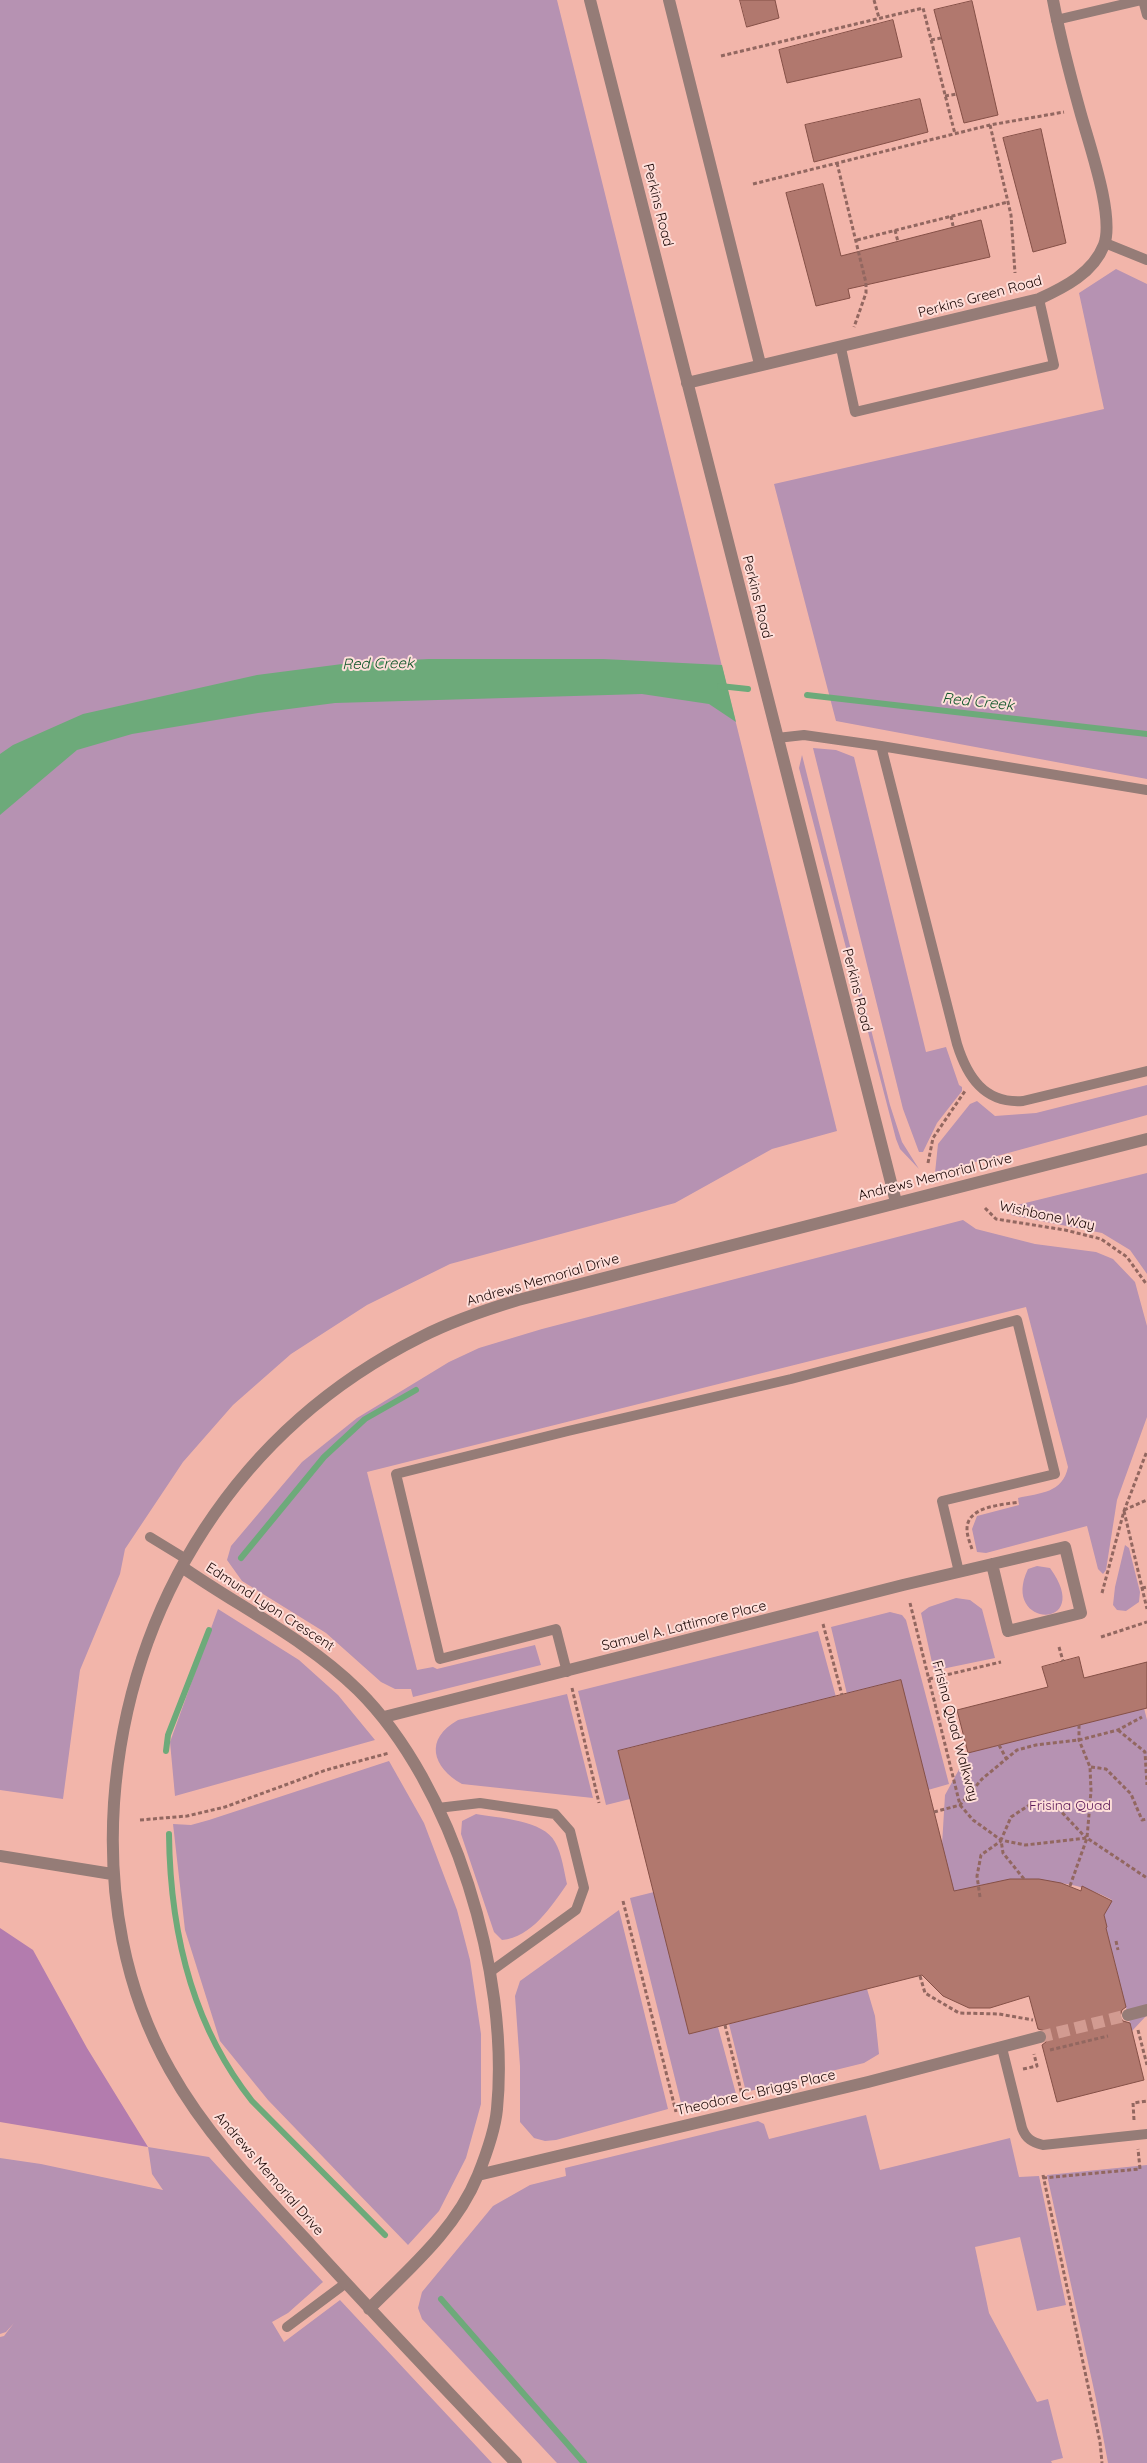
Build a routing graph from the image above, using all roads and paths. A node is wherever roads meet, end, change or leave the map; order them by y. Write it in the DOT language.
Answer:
graph roads {
  1 [pos="590,0"];
  2 [pos="669,0"];
  3 [pos="874,0"];
  4 [pos="1053,0"];
  5 [pos="1143,0"];
  6 [pos="1147,15"];
  7 [pos="879,18"];
  8 [pos="1056,20"];
  9 [pos="941,38"];
  10 [pos="931,40"];
  11 [pos="721,56"];
  12 [pos="957,94"];
  13 [pos="945,96"];
  14 [pos="1079,109"];
  15 [pos="990,125"];
  16 [pos="955,134"];
  17 [pos="837,163"];
  18 [pos="753,184"];
  19 [pos="1008,202"];
  20 [pos="951,216"];
  21 [pos="953,226"];
  22 [pos="895,230"];
  23 [pos="857,240"];
  24 [pos="898,242"];
  25 [pos="1105,243"];
  26 [pos="1147,260"];
  27 [pos="1015,273"];
  28 [pos="1039,299"];
  29 [pos="843,347"];
  30 [pos="760,364"];
  31 [pos="687,383"];
  32 [pos="777,738"];
  33 [pos="881,746"];
  34 [pos="1147,790"];
  35 [pos="1147,1071"];
  36 [pos="972,1080"];
  37 [pos="1147,1139"];
  38 [pos="928,1163"];
  39 [pos="896,1202"];
  40 [pos="985,1208"];
  41 [pos="1147,1285"];
  42 [pos="1147,1451"];
  43 [pos="1147,1500"];
  44 [pos="1019,1502"];
  45 [pos="1124,1511"];
  46 [pos="150,1537"];
  47 [pos="972,1549"];
  48 [pos="184,1563"];
  49 [pos="992,1564"];
  50 [pos="959,1572"];
  51 [pos="1147,1587"];
  52 [pos="1142,1588"];
  53 [pos="1102,1593"];
  54 [pos="910,1603"];
  55 [pos="1147,1609"];
  56 [pos="1147,1622"];
  57 [pos="823,1624"];
  58 [pos="1101,1636"];
  59 [pos="1059,1648"];
  60 [pos="1063,1661"];
  61 [pos="1001,1662"];
  62 [pos="567,1672"];
  63 [pos="929,1679"];
  64 [pos="572,1688"];
  65 [pos="842,1695"];
  66 [pos="1142,1717"];
  67 [pos="384,1718"];
  68 [pos="1079,1725"];
  69 [pos="1118,1730"];
  70 [pos="1079,1740"];
  71 [pos="999,1745"];
  72 [pos="392,1752"];
  73 [pos="1006,1758"];
  74 [pos="1090,1766"];
  75 [pos="1147,1785"];
  76 [pos="599,1803"];
  77 [pos="960,1805"];
  78 [pos="438,1808"];
  79 [pos="934,1812"];
  80 [pos="1147,1819"];
  81 [pos="140,1820"];
  82 [pos="1087,1838"];
  83 [pos="1001,1840"];
  84 [pos="0,1856"];
  85 [pos="112,1874"];
  86 [pos="1147,1878"];
  87 [pos="1024,1879"];
  88 [pos="1070,1886"];
  89 [pos="980,1898"];
  90 [pos="623,1901"];
  91 [pos="1116,1941"];
  92 [pos="1118,1950"];
  93 [pos="490,1972"];
  94 [pos="920,1976"];
  95 [pos="1147,2010"];
  96 [pos="1128,2015"];
  97 [pos="1036,2021"];
  98 [pos="725,2025"];
  99 [pos="1138,2030"];
  100 [pos="1108,2036"];
  101 [pos="1040,2037"];
  102 [pos="1002,2048"];
  103 [pos="1034,2054"];
  104 [pos="1147,2065"];
  105 [pos="743,2095"];
  106 [pos="1147,2101"];
  107 [pos="676,2112"];
  108 [pos="1135,2125"];
  109 [pos="1147,2134"];
  110 [pos="1138,2148"];
  111 [pos="478,2175"];
  112 [pos="346,2283"];
  113 [pos="369,2309"];
  114 [pos="287,2327"];
  115 [pos="516,2463"];
  116 [pos="1102,2463"];
  1 -- 31 [label="street, Perkins Road"];
  2 -- 30 [label="street"];
  3 -- 7 [label="path"];
  4 -- 8 [label="street"];
  5 -- 6 [label="lane"];
  5 -- 8 [label="lane"];
  7 -- 10 [label="path"];
  7 -- 11 [label="path"];
  8 -- 14 [label="street"];
  9 -- 10 [label="path"];
  10 -- 13 [label="path"];
  12 -- 13 [label="path"];
  13 -- 16 [label="path"];
  14 -- 15 [label="path"];
  14 -- 25 [label="street"];
  15 -- 16 [label="path"];
  15 -- 19 [label="path"];
  16 -- 17 [label="path"];
  17 -- 18 [label="path"];
  17 -- 23 [label="path"];
  19 -- 20 [label="path"];
  19 -- 27 [label="path"];
  20 -- 21 [label="path"];
  20 -- 22 [label="path"];
  22 -- 23 [label="path"];
  22 -- 24 [label="path"];
  23 -- 29 [label="path"];
  25 -- 26 [label="lane"];
  25 -- 28 [label="street, Perkins Green Road"];
  28 -- 29 [label="street, Perkins Green Road"];
  28 -- 29 [label="lane"];
  29 -- 30 [label="street, Perkins Green Road"];
  30 -- 31 [label="street, Perkins Green Road"];
  31 -- 32 [label="street, Perkins Road"];
  32 -- 33 [label="lane"];
  32 -- 39 [label="street, Perkins Road"];
  33 -- 34 [label="lane"];
  33 -- 36 [label="lane"];
  35 -- 36 [label="lane"];
  36 -- 38 [label="path"];
  37 -- 39 [label="street, Andrews Memorial Drive"];
  39 -- 48 [label="street, Andrews Memorial Drive"];
  40 -- 41 [label="path, Wishbone Way"];
  42 -- 45 [label="path"];
  43 -- 45 [label="path"];
  44 -- 47 [label="path"];
  45 -- 52 [label="path"];
  45 -- 53 [label="path"];
  46 -- 48 [label="lane"];
  48 -- 67 [label="street, Edmund Lyon Crescent"];
  48 -- 85 [label="street, Andrews Memorial Drive"];
  49 -- 49 [label="street, Samuel A. Lattimore Place"];
  49 -- 50 [label="street, Samuel A. Lattimore Place"];
  50 -- 62 [label="street, Samuel A. Lattimore Place"];
  50 -- 62 [label="lane"];
  51 -- 52 [label="path"];
  52 -- 55 [label="path"];
  54 -- 63 [label="path, Frisina Quad Walkway"];
  56 -- 58 [label="path"];
  57 -- 65 [label="path"];
  59 -- 60 [label="path"];
  61 -- 63 [label="path"];
  62 -- 67 [label="street, Samuel A. Lattimore Place"];
  63 -- 77 [label="path, Frisina Quad Walkway"];
  64 -- 76 [label="path"];
  66 -- 69 [label="path"];
  67 -- 78 [label="street, Edmund Lyon Crescent"];
  68 -- 70 [label="path"];
  69 -- 70 [label="path"];
  69 -- 75 [label="path"];
  70 -- 73 [label="path"];
  70 -- 74 [label="path"];
  71 -- 73 [label="path"];
  72 -- 81 [label="path"];
  73 -- 77 [label="path"];
  74 -- 80 [label="path"];
  74 -- 82 [label="path"];
  77 -- 79 [label="path"];
  77 -- 83 [label="path, Frisina Quad Walkway"];
  78 -- 93 [label="street, Edmund Lyon Crescent"];
  78 -- 93 [label="lane"];
  82 -- 83 [label="path, Frisina Quad Walkway"];
  82 -- 83 [label="path"];
  82 -- 86 [label="path"];
  82 -- 88 [label="path"];
  83 -- 87 [label="path"];
  83 -- 89 [label="path"];
  84 -- 85 [label="street"];
  85 -- 112 [label="street, Andrews Memorial Drive"];
  90 -- 107 [label="path"];
  91 -- 92 [label="path"];
  93 -- 111 [label="street, Edmund Lyon Crescent"];
  94 -- 97 [label="path"];
  95 -- 96 [label="street"];
  98 -- 105 [label="path"];
  99 -- 104 [label="path"];
  100 -- 103 [label="path"];
  101 -- 102 [label="street, Theodore C. Briggs Place"];
  102 -- 109 [label="lane"];
  102 -- 111 [label="street, Theodore C. Briggs Place"];
  106 -- 108 [label="path"];
  110 -- 116 [label="path"];
  111 -- 113 [label="street, Edmund Lyon Crescent"];
  112 -- 113 [label="street, Andrews Memorial Drive"];
  112 -- 114 [label="lane"];
  113 -- 115 [label="street, Andrews Memorial Drive"];
}
